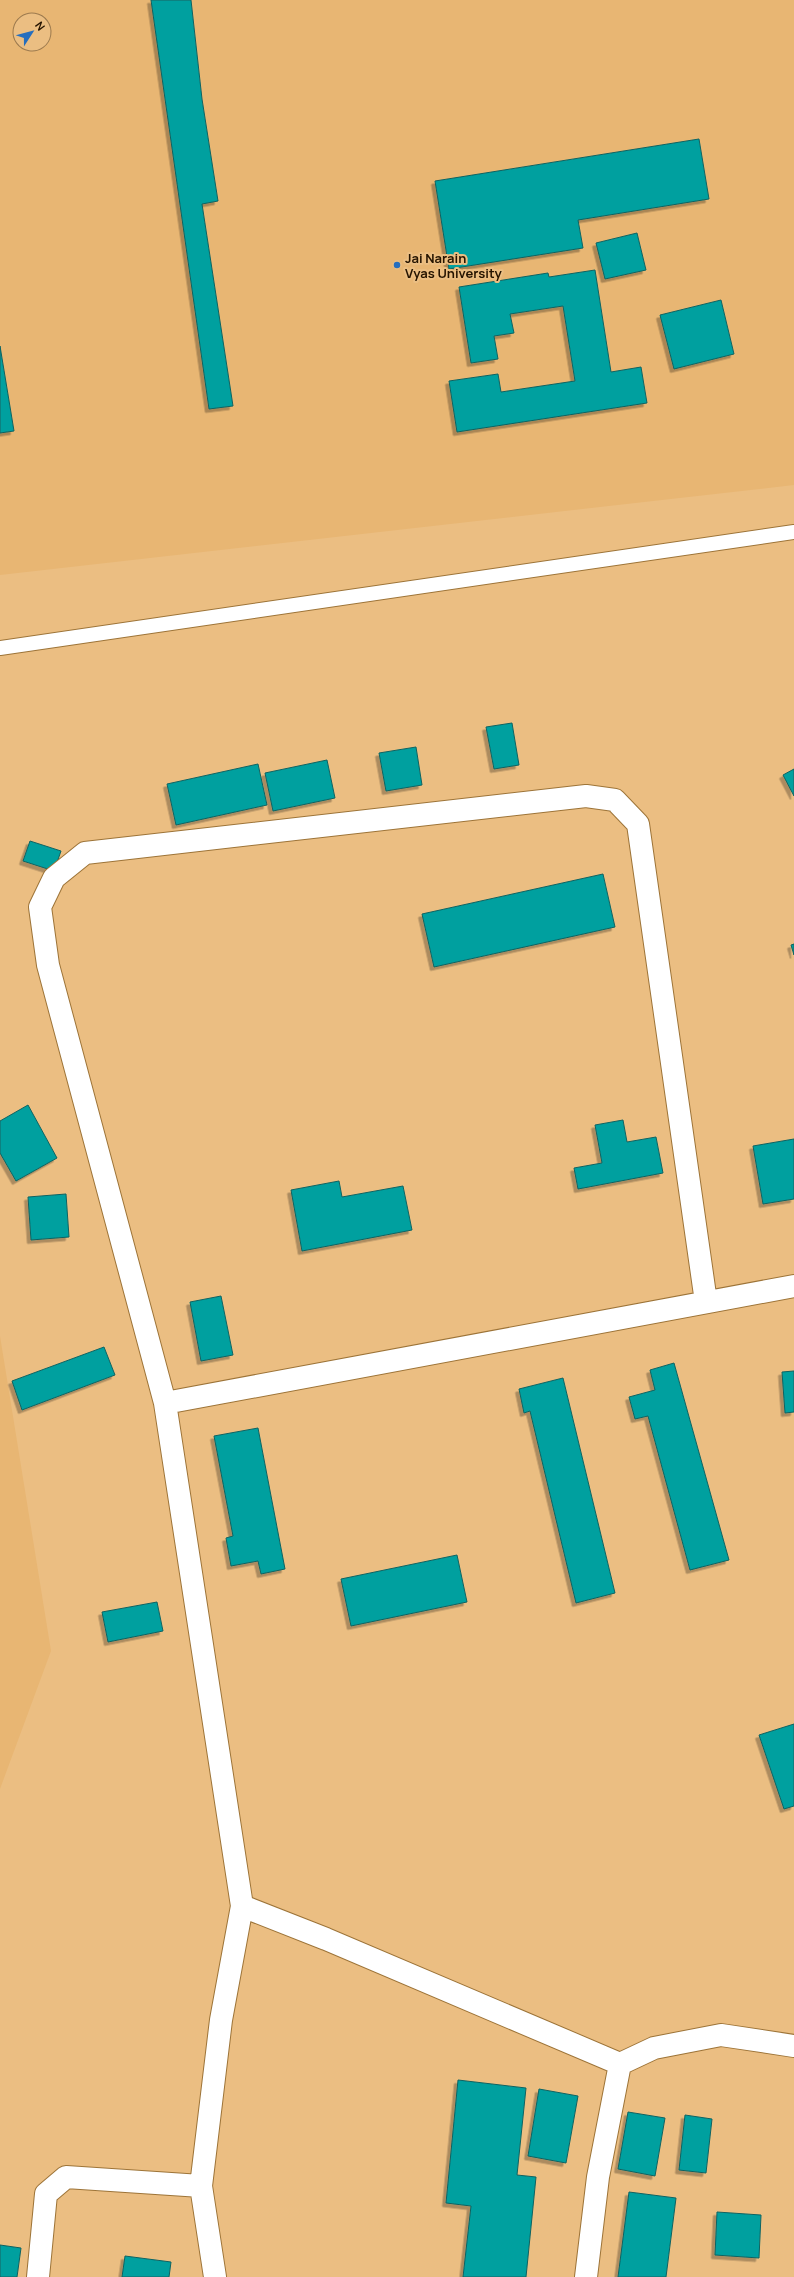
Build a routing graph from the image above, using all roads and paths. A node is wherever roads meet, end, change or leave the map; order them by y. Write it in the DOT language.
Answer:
graph roads {
  1 [pos="794,532"];
  2 [pos="0,648"];
  3 [pos="794,1286"];
  4 [pos="706,1302"];
  5 [pos="165,1403"];
  6 [pos="242,1906"];
  7 [pos="794,2046"];
  8 [pos="620,2064"];
  9 [pos="201,2186"];
  10 [pos="38,2277"];
  11 [pos="215,2277"];
  12 [pos="586,2277"];
  1 -- 2 [label="lane"];
  3 -- 4 [label="street"];
  4 -- 5 [label="street"];
  4 -- 5 [label="street"];
  5 -- 6 [label="street"];
  6 -- 8 [label="street"];
  6 -- 9 [label="street"];
  7 -- 8 [label="street"];
  8 -- 12 [label="street"];
  9 -- 10 [label="street"];
  9 -- 11 [label="street"];
}
